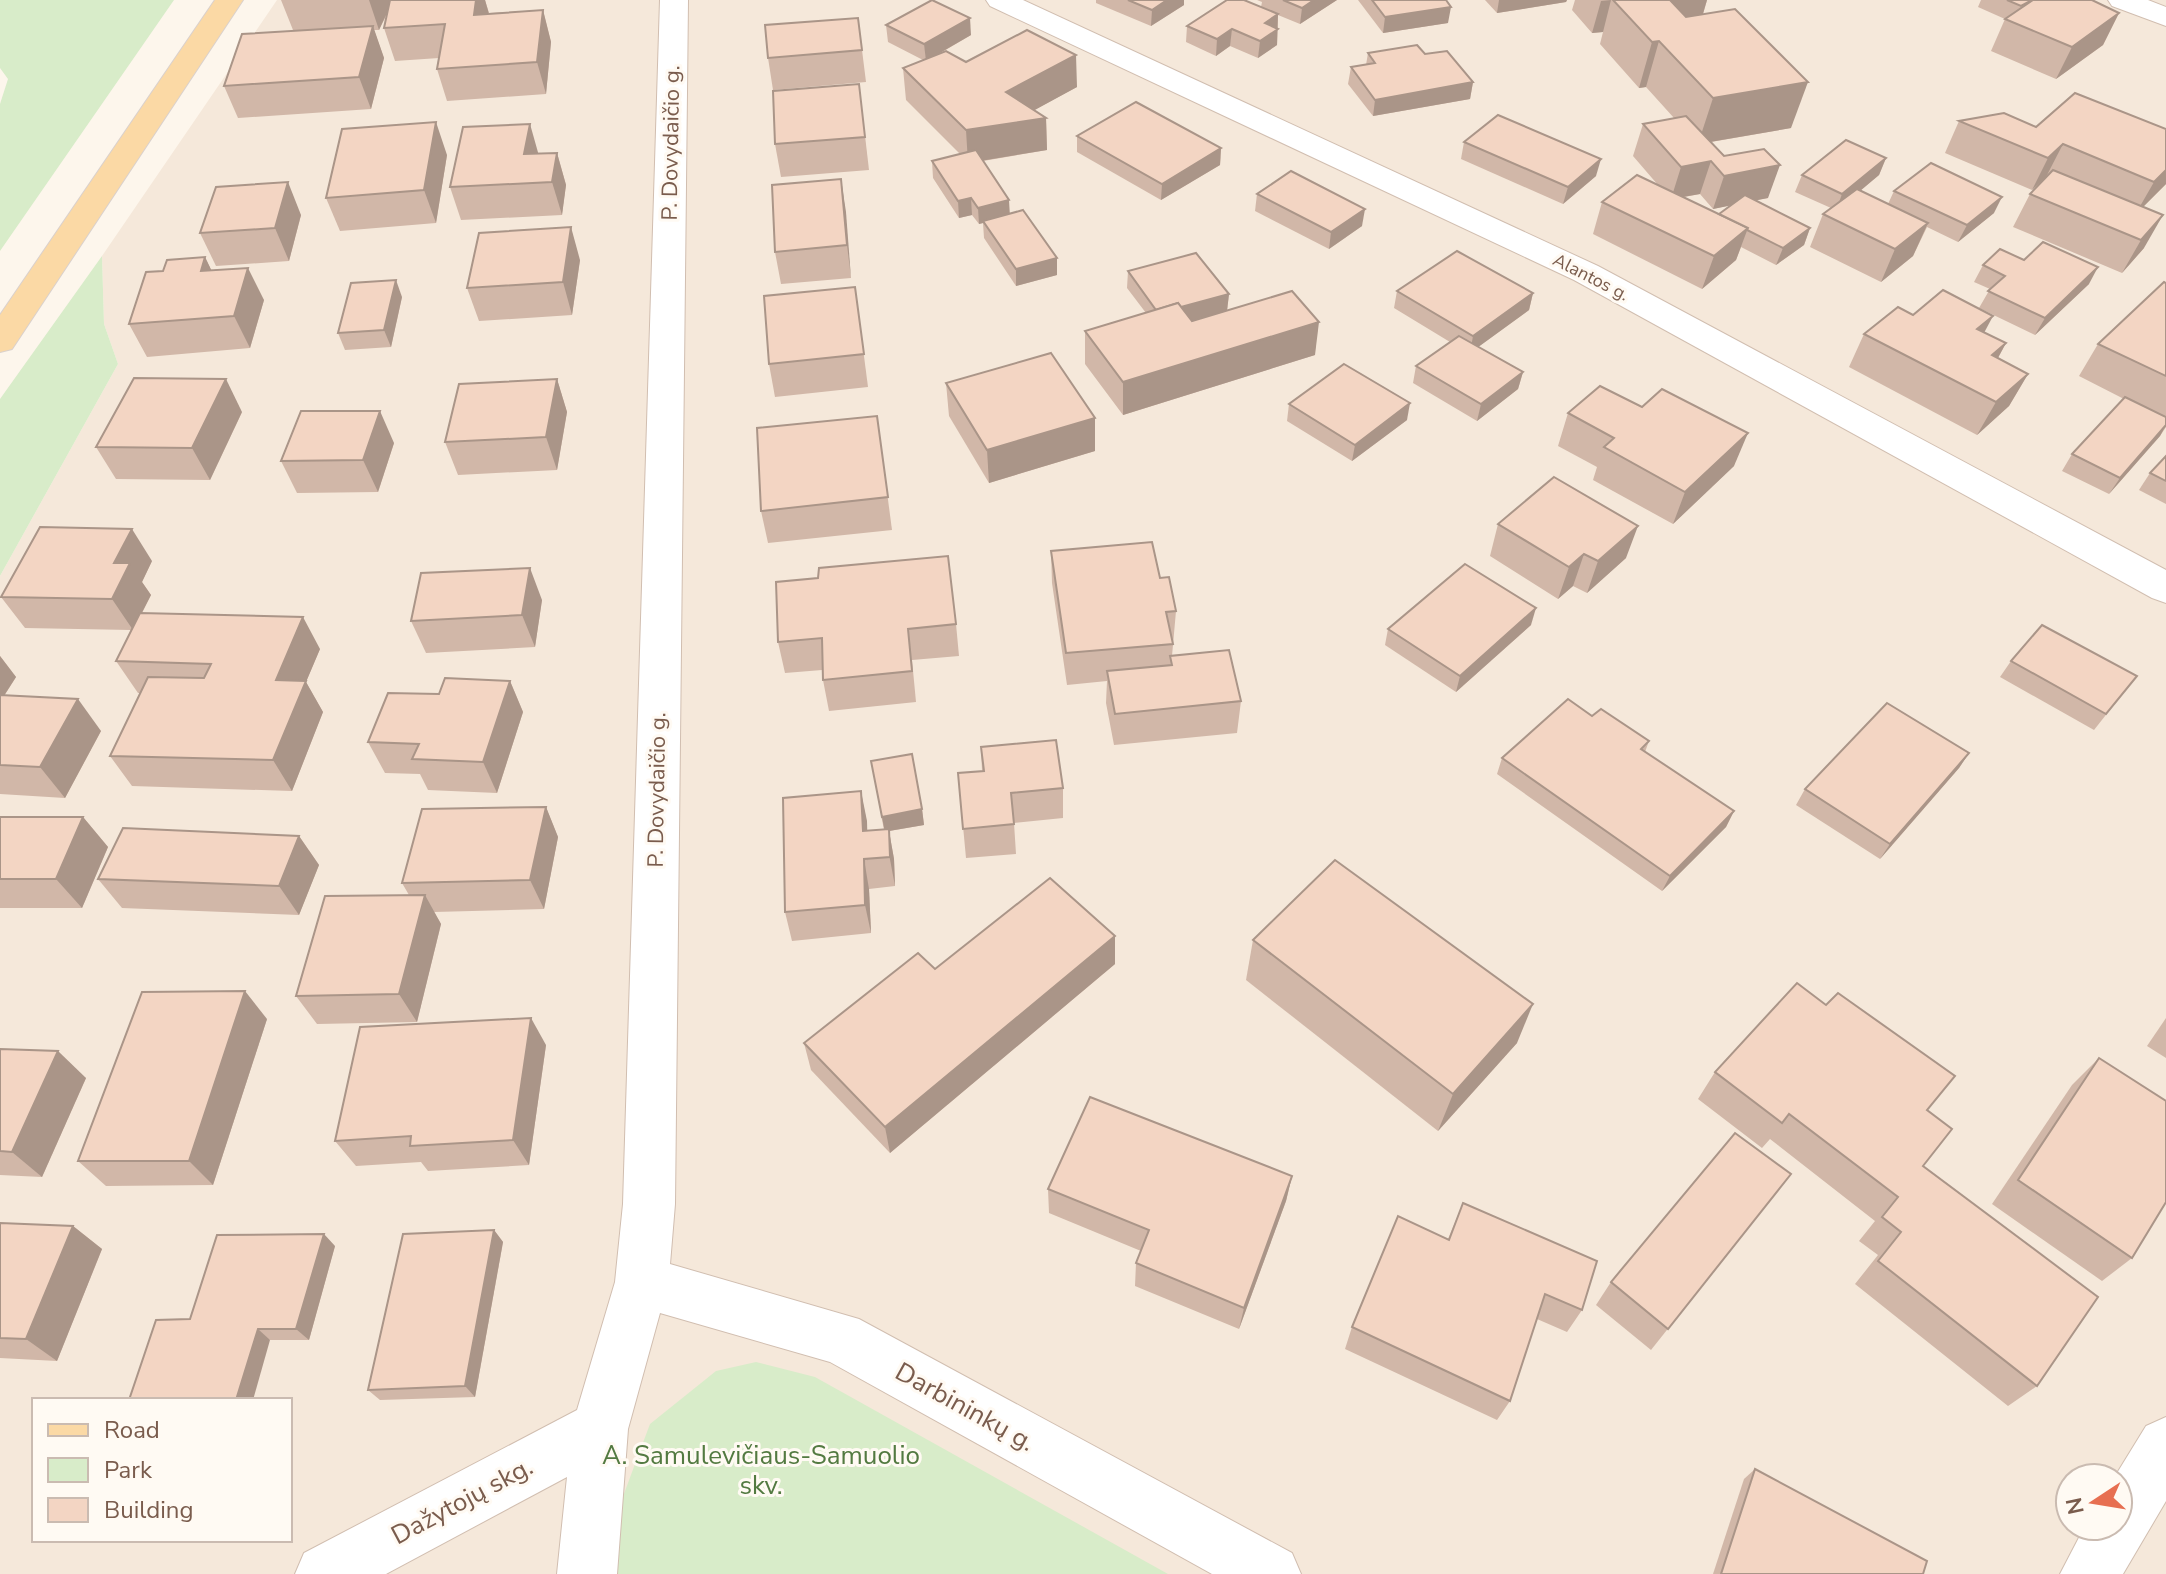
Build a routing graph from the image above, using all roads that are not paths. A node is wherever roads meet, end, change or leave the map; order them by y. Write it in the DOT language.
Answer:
graph roads {
  1 [pos="229,0"];
  2 [pos="674,0"];
  3 [pos="1000,0"];
  4 [pos="2122,0"];
  5 [pos="2166,17"];
  6 [pos="6,330"];
  7 [pos="2166,588"];
  8 [pos="642,1282"];
  9 [pos="600,1429"];
  10 [pos="2166,1446"];
  11 [pos="325,1574"];
  12 [pos="587,1574"];
  13 [pos="1271,1574"];
  14 [pos="2090,1574"];
  1 -- 6 [label="main road"];
  2 -- 8 [label="street, P. Dovydaičio g."];
  3 -- 7 [label="street, Alantos g."];
  4 -- 5 [label="street"];
  8 -- 9 [label="street, P. Dovydaičio g."];
  8 -- 13 [label="street, Darbininkų g."];
  9 -- 11 [label="street, Dažytojų skg."];
  9 -- 12 [label="street, P. Dovydaičio g."];
  10 -- 14 [label="street"];
}
